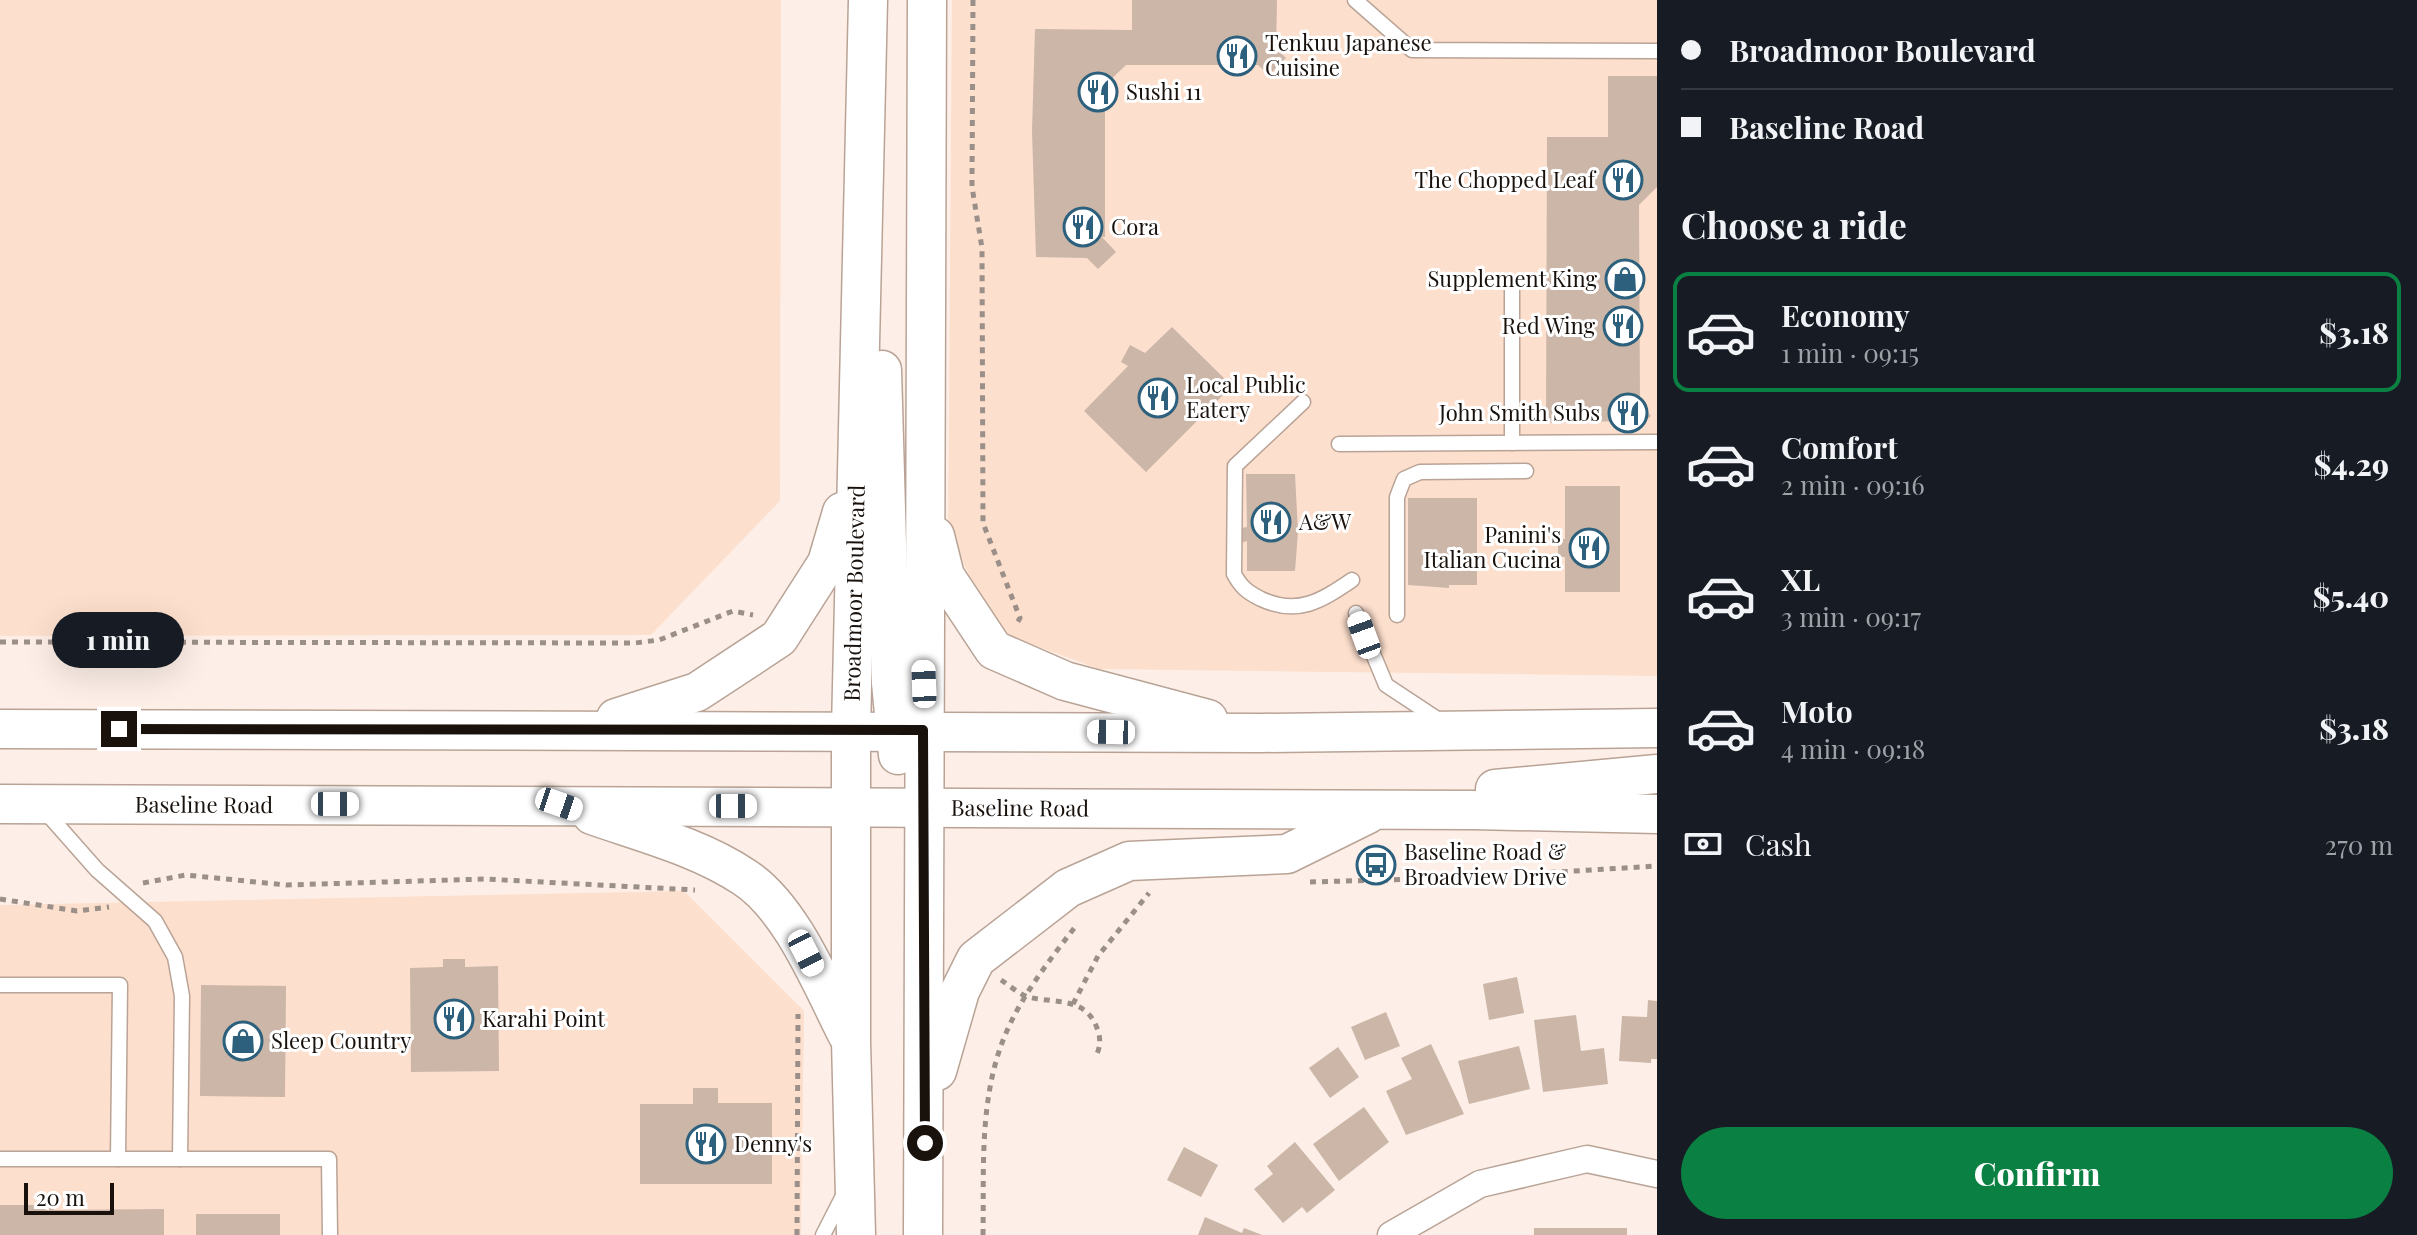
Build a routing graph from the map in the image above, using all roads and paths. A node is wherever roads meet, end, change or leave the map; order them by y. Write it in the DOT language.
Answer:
graph roads {
  1 [pos="868,0"];
  2 [pos="927,0"];
  3 [pos="973,0"];
  4 [pos="1355,0"];
  5 [pos="1657,51"];
  6 [pos="1512,289"];
  7 [pos="861,308"];
  8 [pos="1303,402"];
  9 [pos="1657,442"];
  10 [pos="1512,443"];
  11 [pos="1339,444"];
  12 [pos="857,455"];
  13 [pos="1526,471"];
  14 [pos="925,492"];
  15 [pos="1352,580"];
  16 [pos="1356,613"];
  17 [pos="1397,615"];
  18 [pos="760,619"];
  19 [pos="1013,628"];
  20 [pos="0,642"];
  21 [pos="1657,728"];
  22 [pos="0,729"];
  23 [pos="579,729"];
  24 [pos="851,730"];
  25 [pos="908,730"];
  26 [pos="1456,732"];
  27 [pos="1261,733"];
  28 [pos="1657,774"];
  29 [pos="0,804"];
  30 [pos="38,804"];
  31 [pos="559,804"];
  32 [pos="851,807"];
  33 [pos="923,808"];
  34 [pos="1388,810"];
  35 [pos="1657,814"];
  36 [pos="1657,866"];
  37 [pos="1305,882"];
  38 [pos="701,891"];
  39 [pos="125,892"];
  40 [pos="1142,892"];
  41 [pos="0,899"];
  42 [pos="1077,925"];
  43 [pos="993,974"];
  44 [pos="0,985"];
  45 [pos="1025,996"];
  46 [pos="798,998"];
  47 [pos="1073,1004"];
  48 [pos="851,1041"];
  49 [pos="1096,1056"];
  50 [pos="925,1112"];
  51 [pos="0,1159"];
  52 [pos="118,1159"];
  53 [pos="180,1159"];
  54 [pos="856,1170"];
  55 [pos="1657,1174"];
  56 [pos="330,1235"];
  57 [pos="797,1235"];
  58 [pos="823,1235"];
  59 [pos="856,1235"];
  60 [pos="923,1235"];
  61 [pos="983,1235"];
  62 [pos="1391,1235"];
  1 -- 7 [label="main road, Broadmoor Boulevard"];
  2 -- 14 [label="main road"];
  3 -- 19 [label="path"];
  4 -- 5 [label="lane"];
  6 -- 10 [label="lane"];
  7 -- 12 [label="main road, Broadmoor Boulevard"];
  7 -- 25 [label="main road"];
  8 -- 15 [label="lane"];
  9 -- 10 [label="lane"];
  10 -- 11 [label="lane"];
  12 -- 23 [label="main road"];
  12 -- 24 [label="main road, Broadmoor Boulevard"];
  13 -- 17 [label="lane"];
  14 -- 25 [label="main road"];
  14 -- 27 [label="main road"];
  16 -- 26 [label="lane"];
  18 -- 20 [label="path"];
  21 -- 26 [label="main road"];
  22 -- 23 [label="main road"];
  23 -- 24 [label="main road"];
  24 -- 25 [label="main road"];
  24 -- 32 [label="main road, Broadmoor Boulevard"];
  25 -- 27 [label="main road"];
  25 -- 33 [label="main road"];
  26 -- 27 [label="main road"];
  28 -- 34 [label="main road"];
  29 -- 30 [label="main road, Baseline Road"];
  30 -- 31 [label="main road, Baseline Road"];
  30 -- 39 [label="lane"];
  31 -- 32 [label="main road, Baseline Road"];
  31 -- 48 [label="main road"];
  32 -- 33 [label="main road, Baseline Road"];
  32 -- 48 [label="main road, Broadmoor Boulevard"];
  33 -- 34 [label="main road, Baseline Road"];
  33 -- 50 [label="main road"];
  34 -- 35 [label="main road, Baseline Road"];
  34 -- 50 [label="main road"];
  36 -- 37 [label="path"];
  38 -- 39 [label="path"];
  39 -- 41 [label="path"];
  39 -- 53 [label="lane"];
  40 -- 47 [label="path"];
  42 -- 45 [label="path"];
  43 -- 45 [label="path"];
  44 -- 52 [label="lane"];
  45 -- 47 [label="path"];
  45 -- 61 [label="path"];
  46 -- 57 [label="path"];
  47 -- 49 [label="path"];
  48 -- 54 [label="main road, Broadmoor Boulevard"];
  50 -- 60 [label="main road"];
  51 -- 52 [label="lane"];
  52 -- 53 [label="lane"];
  53 -- 56 [label="lane"];
  54 -- 58 [label="lane"];
  54 -- 59 [label="main road, Broadmoor Boulevard"];
  55 -- 62 [label="street"];
}
